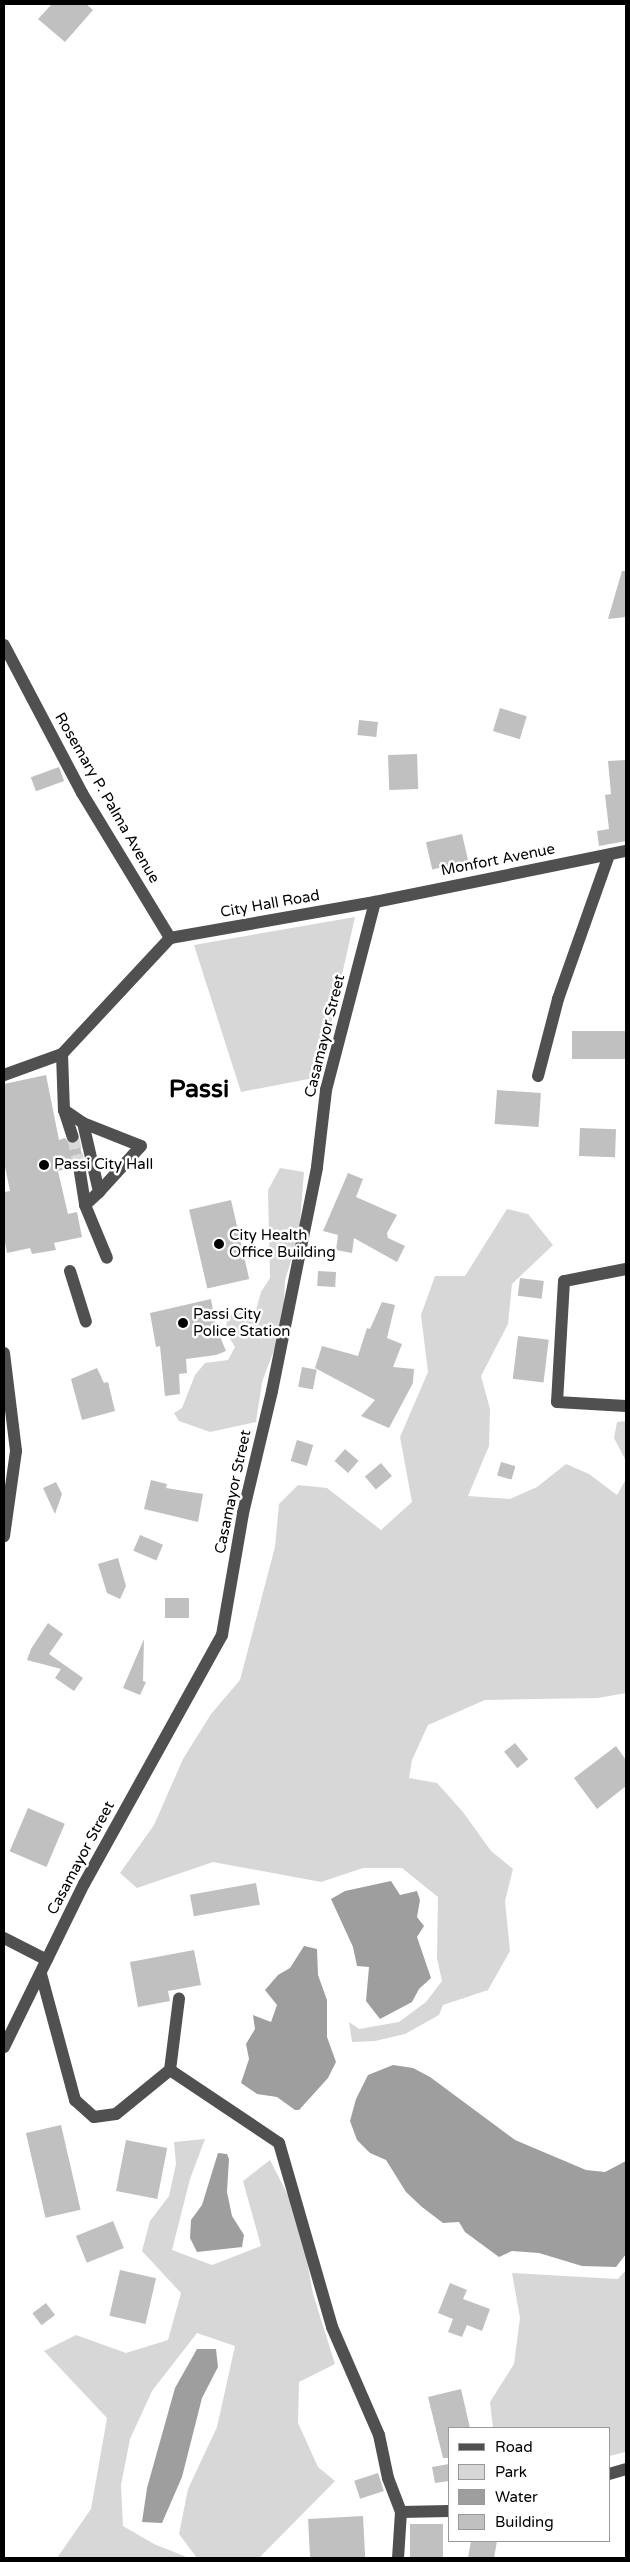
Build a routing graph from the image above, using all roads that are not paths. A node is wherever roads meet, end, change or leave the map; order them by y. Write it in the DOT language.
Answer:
graph roads {
  1 [pos="4,646"];
  2 [pos="626,851"];
  3 [pos="609,855"];
  4 [pos="375,902"];
  5 [pos="170,938"];
  6 [pos="62,1054"];
  7 [pos="4,1075"];
  8 [pos="538,1076"];
  9 [pos="64,1110"];
  10 [pos="83,1123"];
  11 [pos="73,1136"];
  12 [pos="79,1166"];
  13 [pos="99,1192"];
  14 [pos="85,1206"];
  15 [pos="107,1258"];
  16 [pos="626,1269"];
  17 [pos="70,1271"];
  18 [pos="86,1322"];
  19 [pos="4,1353"];
  20 [pos="626,1406"];
  21 [pos="4,1536"];
  22 [pos="4,1938"];
  23 [pos="47,1960"];
  24 [pos="41,1974"];
  25 [pos="179,1999"];
  26 [pos="4,2047"];
  27 [pos="170,2070"];
  28 [pos="626,2469"];
  29 [pos="610,2474"];
  30 [pos="448,2511"];
  31 [pos="401,2512"];
  32 [pos="398,2558"];
  1 -- 5 [label="street, Rosemary P. Palma Avenue"];
  2 -- 3 [label="street, Monfort Avenue"];
  3 -- 4 [label="street, Monfort Avenue"];
  3 -- 8 [label="street"];
  4 -- 5 [label="street, City Hall Road"];
  4 -- 23 [label="street, Casamayor Street"];
  5 -- 6 [label="street"];
  6 -- 7 [label="street"];
  6 -- 9 [label="street"];
  9 -- 10 [label="street"];
  9 -- 11 [label="street"];
  10 -- 13 [label="street"];
  10 -- 13 [label="street"];
  12 -- 14 [label="street"];
  13 -- 14 [label="street"];
  14 -- 15 [label="street"];
  16 -- 20 [label="street"];
  17 -- 18 [label="street"];
  19 -- 21 [label="street"];
  22 -- 23 [label="street"];
  23 -- 24 [label="street, Casamayor Street"];
  24 -- 26 [label="street, Casamayor Street"];
  24 -- 27 [label="street"];
  25 -- 27 [label="street"];
  27 -- 31 [label="street"];
  28 -- 29 [label="street"];
  30 -- 31 [label="street"];
  31 -- 32 [label="street"];
}
